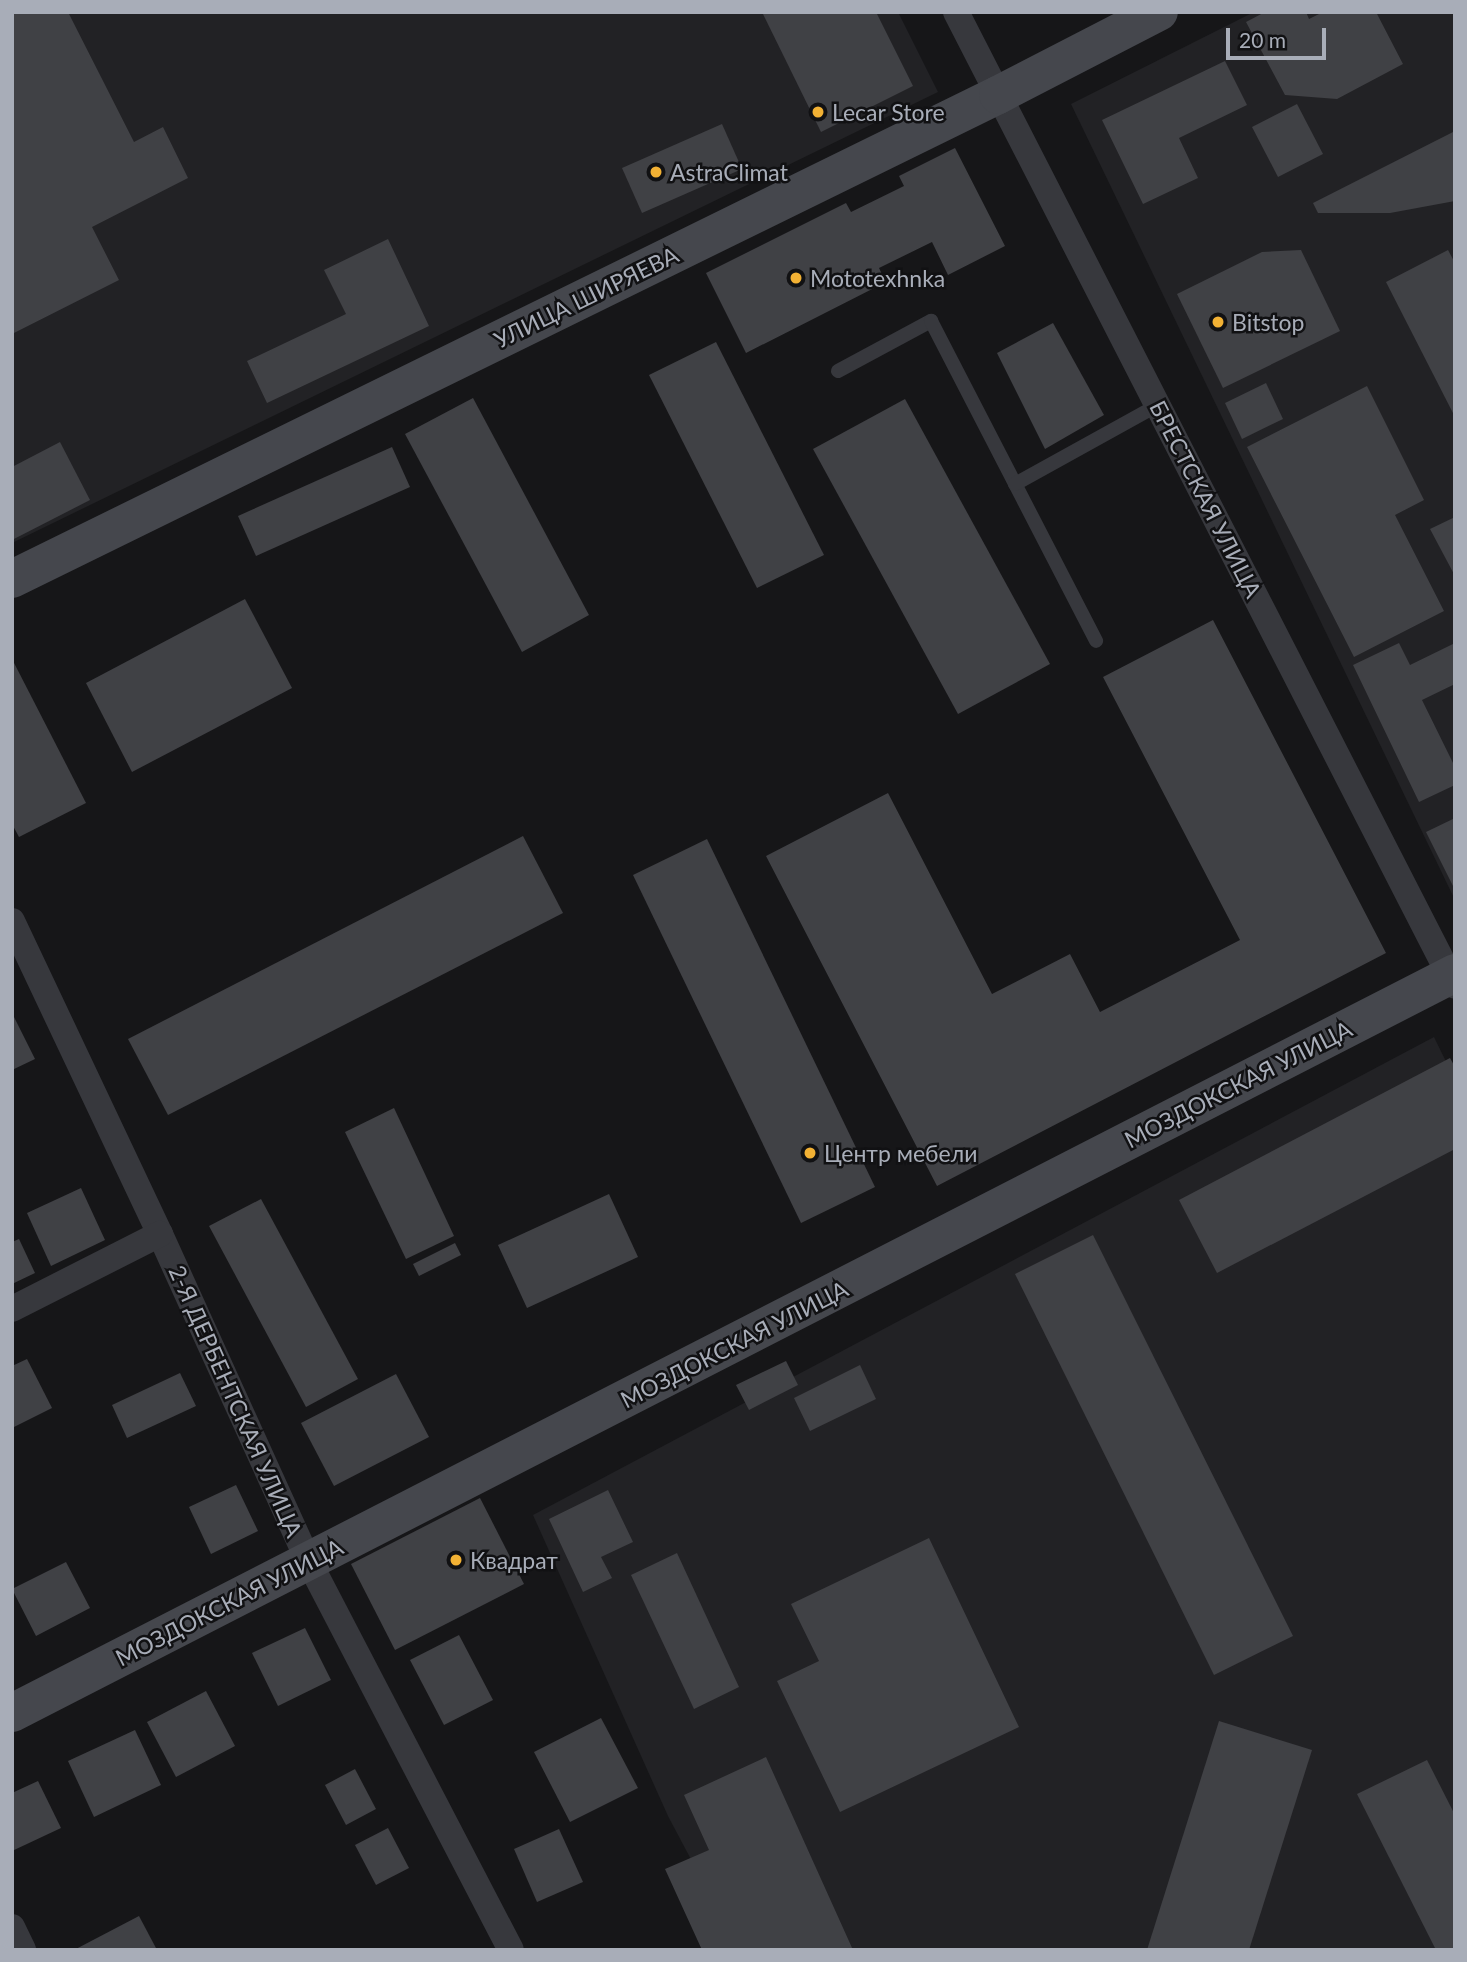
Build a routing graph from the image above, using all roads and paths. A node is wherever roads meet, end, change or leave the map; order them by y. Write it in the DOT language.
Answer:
graph roads {
  1 [pos="956,12"];
  2 [pos="1159,12"];
  3 [pos="998,95"];
  4 [pos="838,371"];
  5 [pos="1158,405"];
  6 [pos="1015,484"];
  7 [pos="12,579"];
  8 [pos="1096,641"];
  9 [pos="16,938"];
  10 [pos="1453,978"];
  11 [pos="160,1234"];
  12 [pos="12,1309"];
  13 [pos="309,1562"];
  14 [pos="12,1713"];
  15 [pos="12,1927"];
  16 [pos="23,1950"];
  17 [pos="512,1950"];
  1 -- 3 [label="street, БРЕСТСКАЯ УЛИЦА"];
  2 -- 3 [label="main road, УЛИЦА ШИРЯЕВА"];
  3 -- 5 [label="street, БРЕСТСКАЯ УЛИЦА"];
  3 -- 7 [label="main road, УЛИЦА ШИРЯЕВА"];
  4 -- 6 [label="lane"];
  5 -- 6 [label="lane"];
  5 -- 10 [label="street, БРЕСТСКАЯ УЛИЦА"];
  6 -- 8 [label="lane"];
  9 -- 11 [label="street, 2-Я ДЕРБЕНТСКАЯ УЛИЦА"];
  10 -- 13 [label="main road, МОЗДОКСКАЯ УЛИЦА"];
  11 -- 12 [label="street"];
  11 -- 13 [label="street, 2-Я ДЕРБЕНТСКАЯ УЛИЦА"];
  13 -- 14 [label="main road, МОЗДОКСКАЯ УЛИЦА"];
  13 -- 17 [label="street, 2-Я ДЕРБЕНТСКАЯ УЛИЦА"];
  15 -- 16 [label="street"];
}
